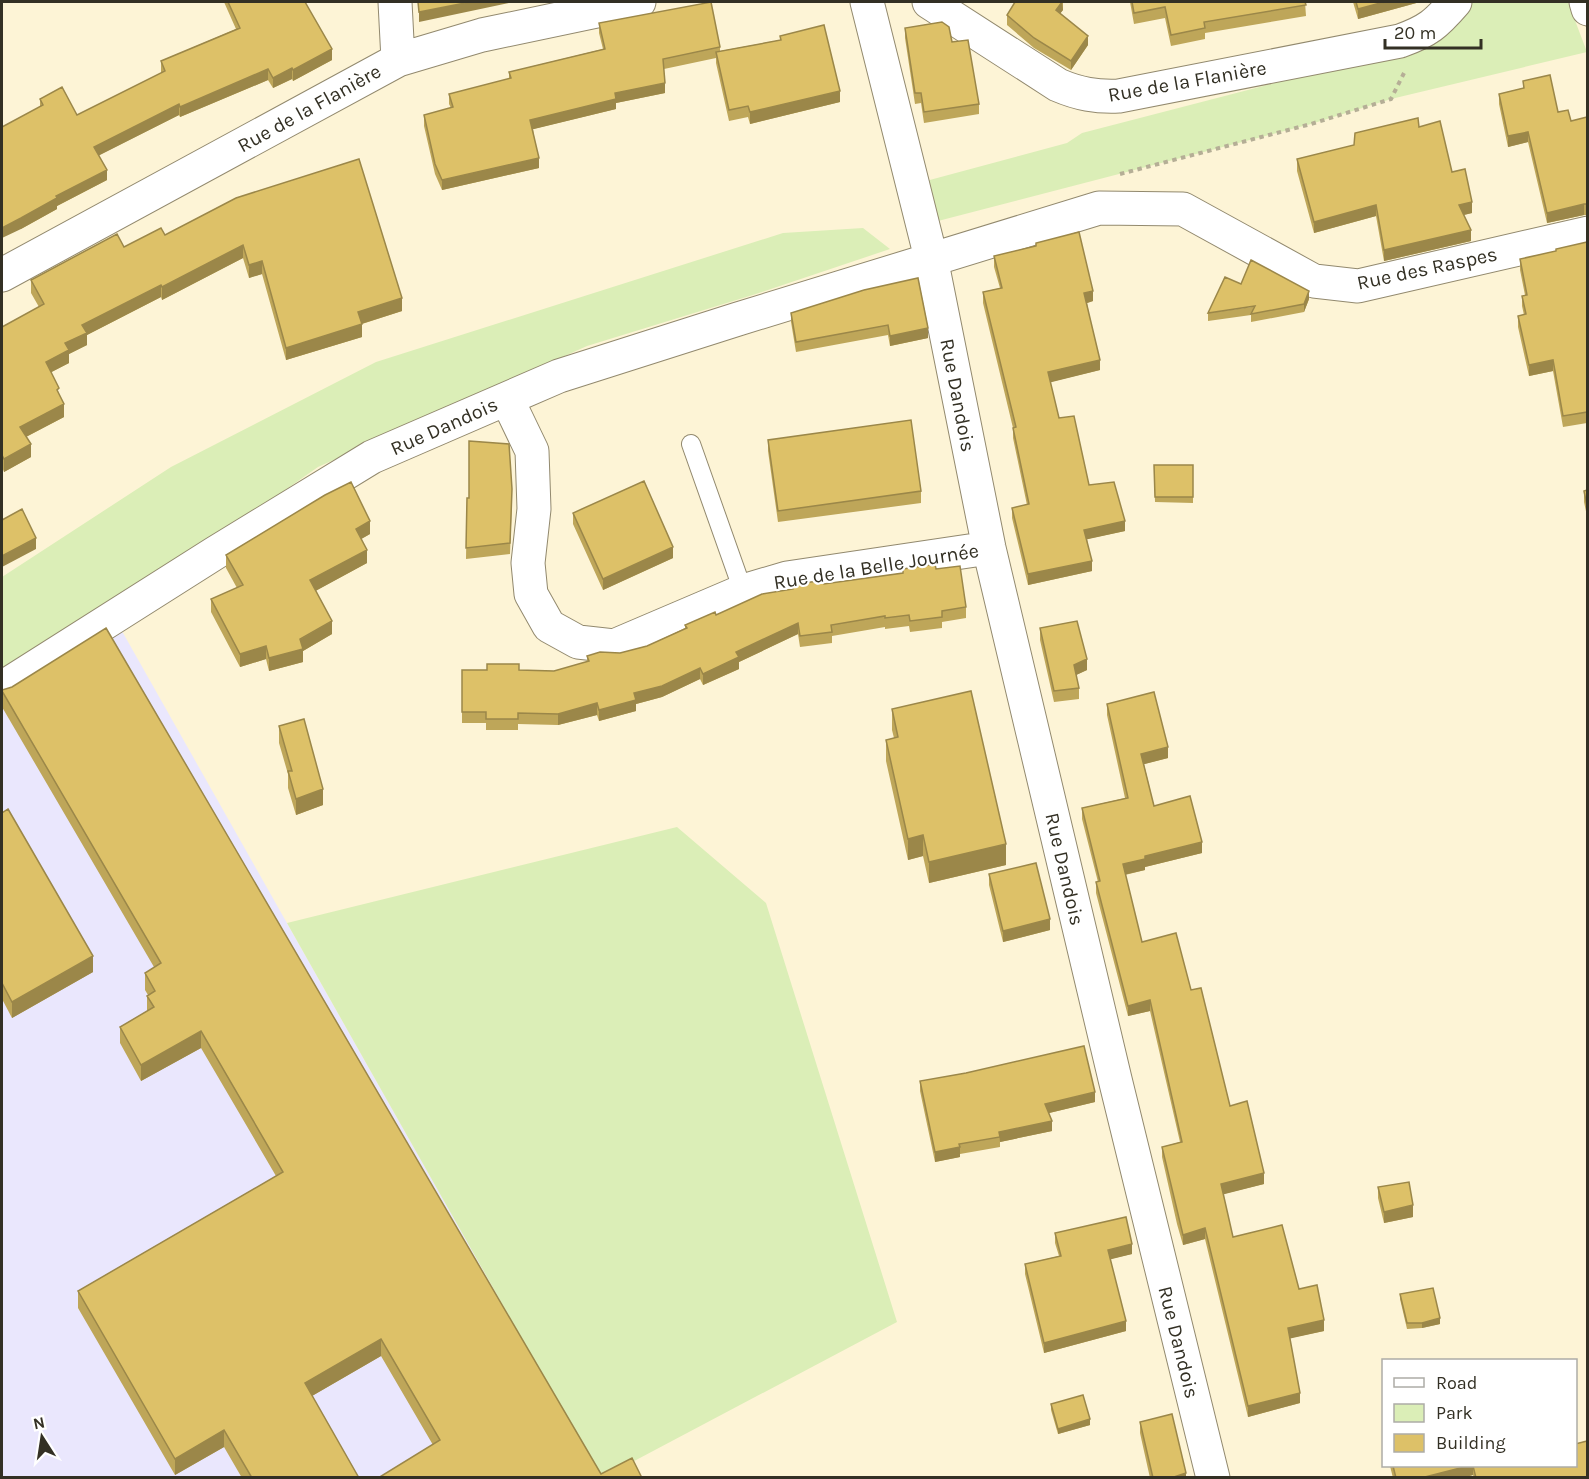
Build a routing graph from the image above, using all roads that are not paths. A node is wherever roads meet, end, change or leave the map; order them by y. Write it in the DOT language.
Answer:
graph roads {
  1 [pos="395,2"];
  2 [pos="639,2"];
  3 [pos="867,2"];
  4 [pos="929,2"];
  5 [pos="1455,2"];
  6 [pos="1586,2"];
  7 [pos="1587,9"];
  8 [pos="398,60"];
  9 [pos="1587,233"];
  10 [pos="931,258"];
  11 [pos="2,275"];
  12 [pos="507,399"];
  13 [pos="691,444"];
  14 [pos="989,548"];
  15 [pos="743,591"];
  16 [pos="2,688"];
  17 [pos="1213,1478"];
  1 -- 8 [label="street"];
  2 -- 8 [label="street, Rue de la Flanière"];
  3 -- 10 [label="street, Rue Dandois"];
  4 -- 5 [label="street, Rue de la Flanière"];
  6 -- 7 [label="street"];
  8 -- 11 [label="street, Rue de la Flanière"];
  9 -- 10 [label="street, Rue des Raspes"];
  10 -- 12 [label="street, Rue Dandois"];
  10 -- 14 [label="street, Rue Dandois"];
  12 -- 15 [label="street, Rue de la Belle Journée"];
  12 -- 16 [label="street, Rue Dandois"];
  13 -- 15 [label="lane"];
  14 -- 15 [label="street, Rue de la Belle Journée"];
  14 -- 17 [label="street, Rue Dandois"];
}
